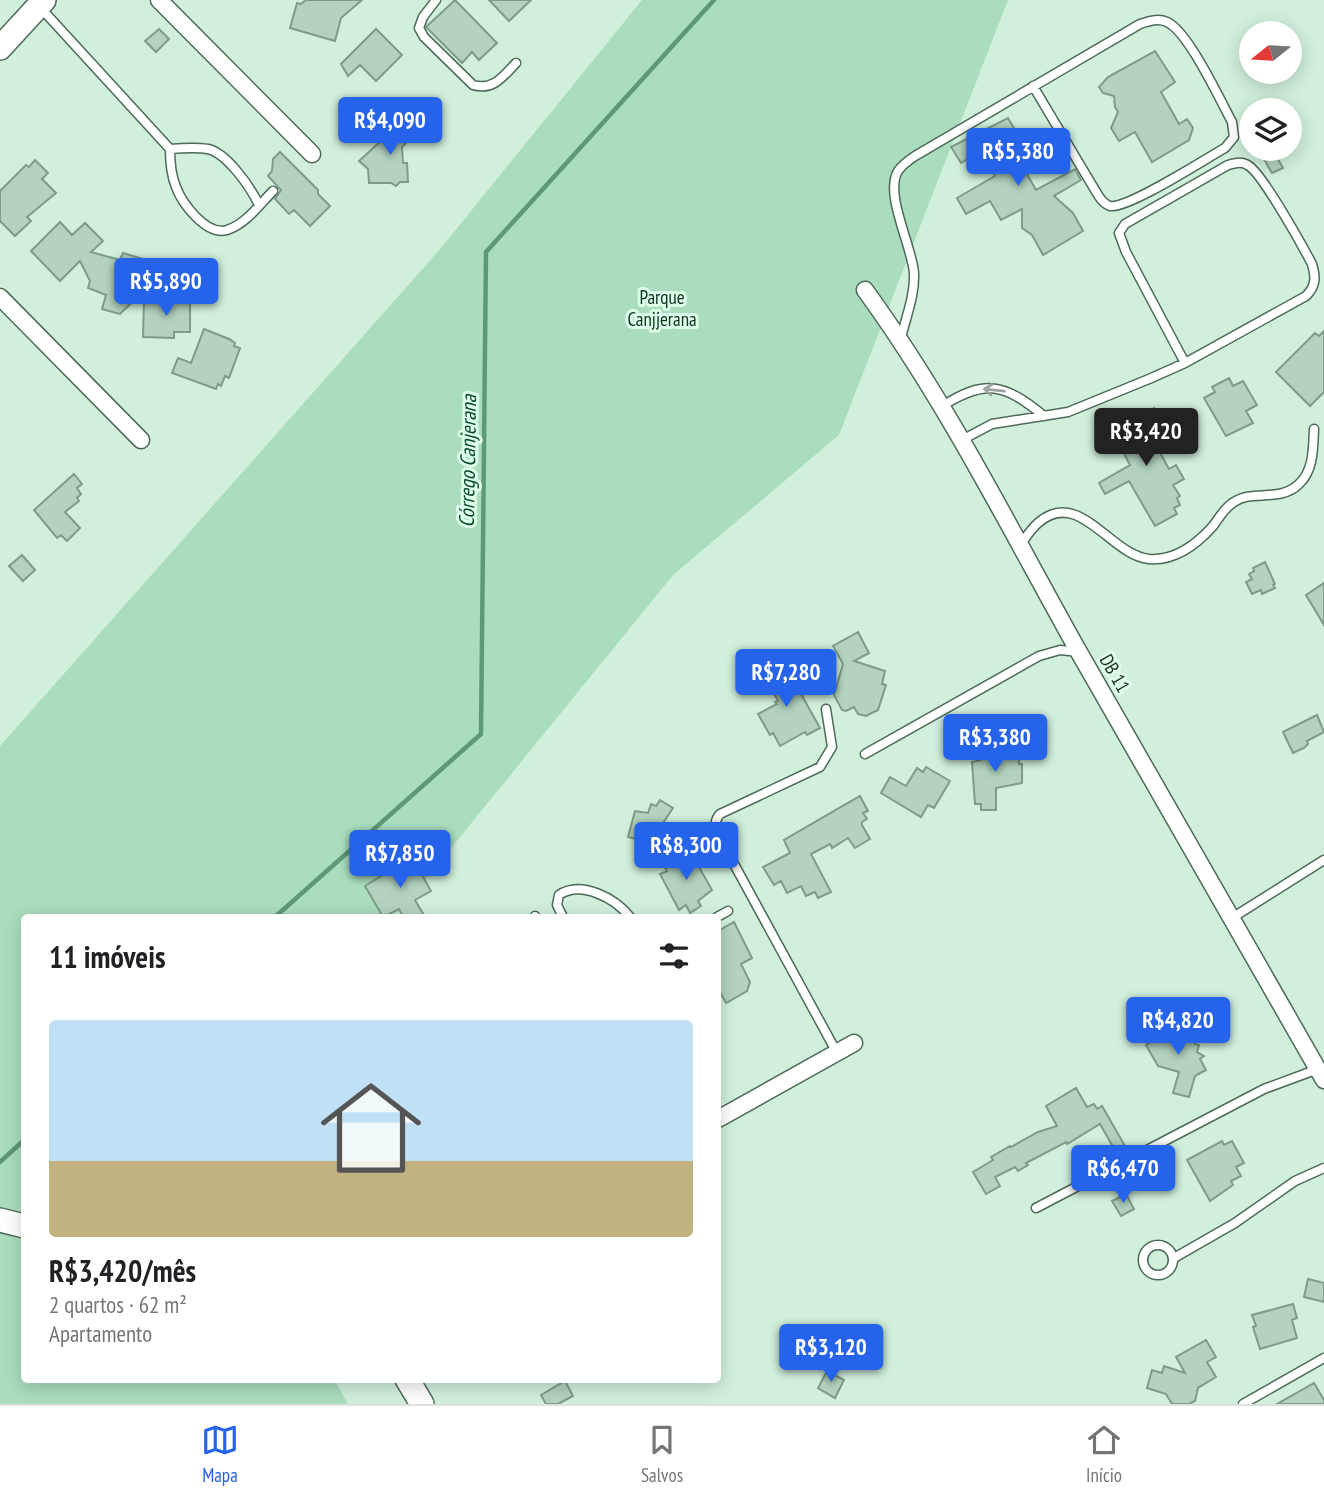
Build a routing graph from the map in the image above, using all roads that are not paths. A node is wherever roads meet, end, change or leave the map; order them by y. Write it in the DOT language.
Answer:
graph roads {
  1 [pos="159,0"];
  2 [pos="436,0"];
  3 [pos="41,3"];
  4 [pos="0,48"];
  5 [pos="516,63"];
  6 [pos="1033,86"];
  7 [pos="170,149"];
  8 [pos="312,153"];
  9 [pos="273,191"];
  10 [pos="259,205"];
  11 [pos="865,290"];
  12 [pos="0,297"];
  13 [pos="901,340"];
  14 [pos="1185,363"];
  15 [pos="940,407"];
  16 [pos="1044,416"];
  17 [pos="1314,429"];
  18 [pos="141,440"];
  19 [pos="960,441"];
  20 [pos="1021,544"];
  21 [pos="1079,652"];
  22 [pos="826,709"];
  23 [pos="865,754"];
  24 [pos="1324,860"];
  25 [pos="728,911"];
  26 [pos="562,914"];
  27 [pos="627,914"];
  28 [pos="721,915"];
  29 [pos="1232,918"];
  30 [pos="854,1043"];
  31 [pos="836,1051"];
  32 [pos="1321,1074"];
  33 [pos="721,1117"];
  34 [pos="1324,1168"];
  35 [pos="1036,1208"];
  36 [pos="0,1220"];
  37 [pos="21,1225"];
  38 [pos="1174,1258"];
  39 [pos="1324,1358"];
  40 [pos="409,1383"];
  41 [pos="422,1404"];
  42 [pos="1243,1404"];
  1 -- 8 [label="street"];
  2 -- 5 [label="lane"];
  3 -- 4 [label="street"];
  3 -- 7 [label="lane"];
  6 -- 6 [label="lane"];
  6 -- 13 [label="lane"];
  7 -- 10 [label="lane"];
  7 -- 10 [label="lane"];
  9 -- 10 [label="lane"];
  11 -- 13 [label="street, DB 11"];
  12 -- 18 [label="street"];
  13 -- 15 [label="street, DB 11"];
  14 -- 14 [label="lane"];
  14 -- 16 [label="lane"];
  16 -- 15 [label="lane, one-way"];
  15 -- 19 [label="street, DB 11"];
  16 -- 19 [label="lane"];
  17 -- 20 [label="lane"];
  19 -- 20 [label="street, DB 11"];
  20 -- 21 [label="street, DB 11"];
  21 -- 23 [label="lane"];
  21 -- 29 [label="street, DB 11"];
  22 -- 31 [label="lane"];
  24 -- 29 [label="lane"];
  25 -- 28 [label="lane"];
  26 -- 27 [label="lane"];
  29 -- 32 [label="street, DB 11"];
  30 -- 31 [label="street"];
  31 -- 33 [label="street"];
  32 -- 35 [label="lane"];
  34 -- 38 [label="lane"];
  36 -- 37 [label="street"];
  38 -- 38 [label="lane"];
  39 -- 42 [label="lane"];
  40 -- 41 [label="street"];
}
